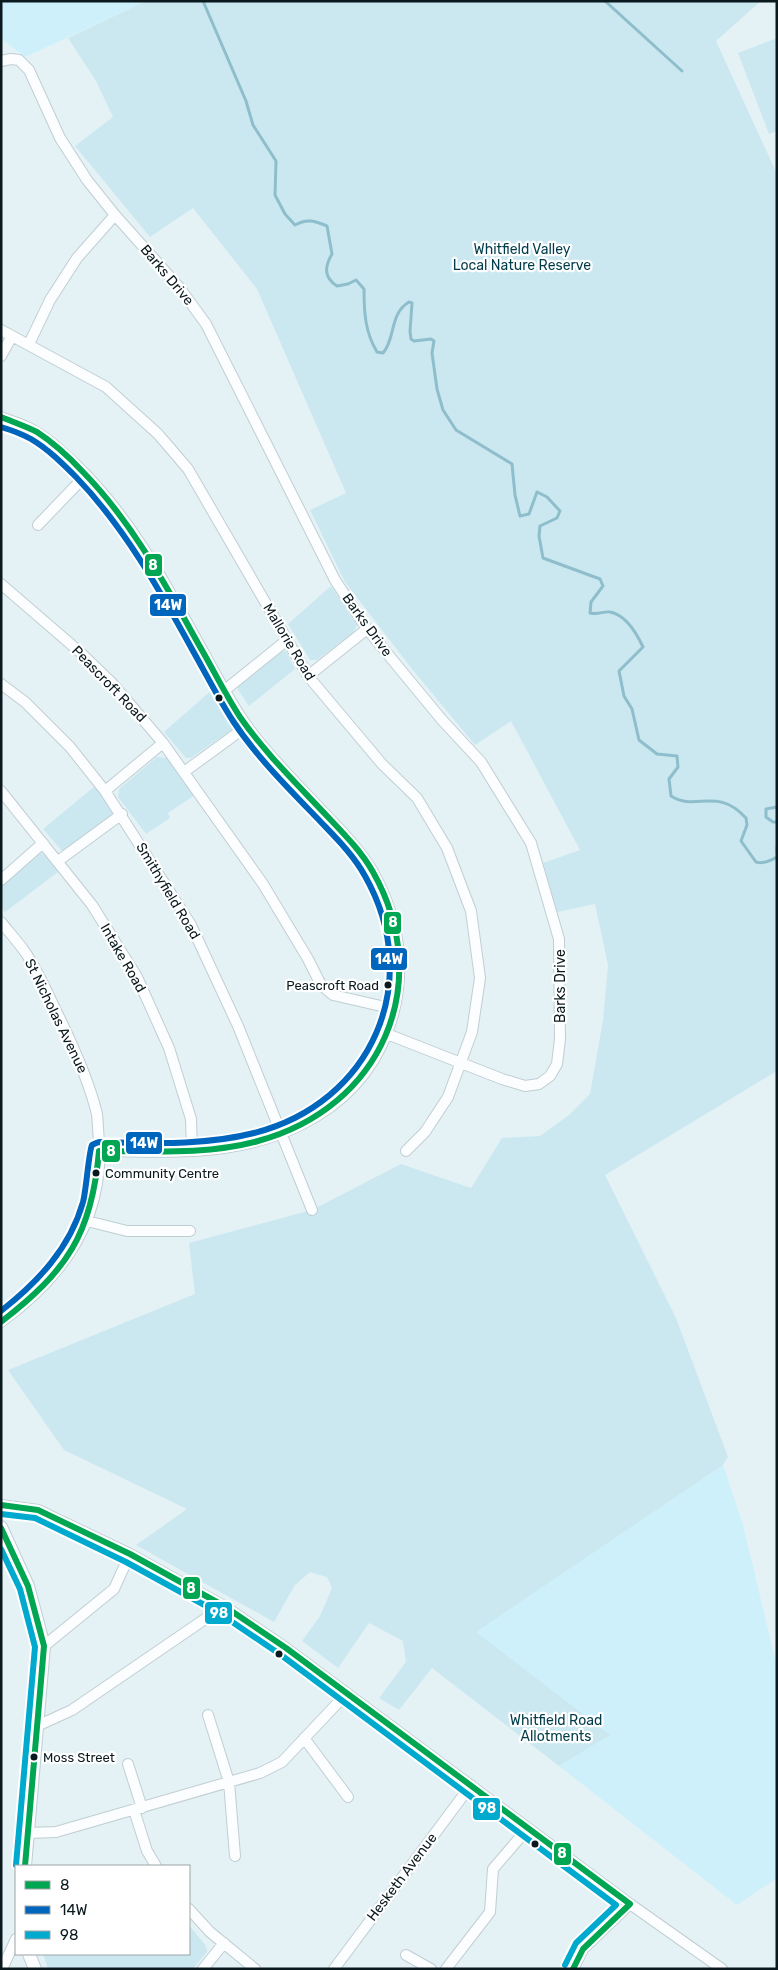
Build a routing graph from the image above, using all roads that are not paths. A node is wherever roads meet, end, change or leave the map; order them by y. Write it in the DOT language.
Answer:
graph roads {
  1 [pos="1,60"];
  2 [pos="115,215"];
  3 [pos="1,330"];
  4 [pos="12,336"];
  5 [pos="29,344"];
  6 [pos="1,356"];
  7 [pos="1,418"];
  8 [pos="86,475"];
  9 [pos="38,525"];
  10 [pos="1,584"];
  11 [pos="367,629"];
  12 [pos="287,640"];
  13 [pos="308,676"];
  14 [pos="1,684"];
  15 [pos="225,690"];
  16 [pos="247,726"];
  17 [pos="163,743"];
  18 [pos="184,772"];
  19 [pos="105,790"];
  20 [pos="1,791"];
  21 [pos="122,814"];
  22 [pos="43,843"];
  23 [pos="58,861"];
  24 [pos="1,880"];
  25 [pos="1,922"];
  26 [pos="394,1009"];
  27 [pos="387,1034"];
  28 [pos="461,1063"];
  29 [pos="283,1133"];
  30 [pos="99,1151"];
  31 [pos="192,1151"];
  32 [pos="406,1151"];
  33 [pos="312,1210"];
  34 [pos="87,1221"];
  35 [pos="190,1231"];
  36 [pos="1,1322"];
  37 [pos="1,1505"];
  38 [pos="1,1527"];
  39 [pos="130,1554"];
  40 [pos="224,1606"];
  41 [pos="44,1646"];
  42 [pos="347,1693"];
  43 [pos="208,1714"];
  44 [pos="37,1726"];
  45 [pos="304,1738"];
  46 [pos="128,1764"];
  47 [pos="229,1782"];
  48 [pos="471,1785"];
  49 [pos="348,1797"];
  50 [pos="138,1809"];
  51 [pos="528,1828"];
  52 [pos="28,1833"];
  53 [pos="235,1856"];
  54 [pos="25,1865"];
  55 [pos="155,1865"];
  56 [pos="630,1904"];
  57 [pos="190,1910"];
  58 [pos="15,1941"];
  59 [pos="224,1944"];
  60 [pos="28,1955"];
  61 [pos="406,1955"];
  62 [pos="2,1969"];
  63 [pos="35,1969"];
  64 [pos="203,1969"];
  65 [pos="255,1969"];
  66 [pos="334,1969"];
  67 [pos="431,1969"];
  68 [pos="446,1969"];
  69 [pos="573,1969"];
  70 [pos="722,1969"];
  1 -- 2 [label="street, Barks Drive"];
  2 -- 5 [label="street"];
  2 -- 11 [label="street, Barks Drive"];
  3 -- 4 [label="street"];
  4 -- 5 [label="street, Mallorie Road"];
  4 -- 6 [label="street"];
  5 -- 12 [label="street, Mallorie Road"];
  7 -- 8 [label="street"];
  8 -- 9 [label="street"];
  8 -- 15 [label="street"];
  10 -- 17 [label="street, Peascroft Road"];
  11 -- 13 [label="street"];
  11 -- 28 [label="street, Barks Drive"];
  12 -- 13 [label="street, Mallorie Road"];
  12 -- 15 [label="street"];
  13 -- 28 [label="street, Mallorie Road"];
  14 -- 19 [label="street, Smithyfield Road"];
  15 -- 16 [label="street"];
  16 -- 18 [label="street"];
  16 -- 26 [label="street"];
  17 -- 18 [label="street, Peascroft Road"];
  17 -- 19 [label="street"];
  18 -- 26 [label="street, Peascroft Road"];
  19 -- 21 [label="street, Smithyfield Road"];
  20 -- 22 [label="street, Intake Road"];
  21 -- 23 [label="street"];
  21 -- 29 [label="street, Smithyfield Road"];
  22 -- 23 [label="street, Intake Road"];
  22 -- 24 [label="street"];
  23 -- 31 [label="street, Intake Road"];
  25 -- 30 [label="street, St Nicholas Avenue"];
  26 -- 27 [label="street"];
  27 -- 28 [label="street, Barks Drive"];
  27 -- 29 [label="street"];
  28 -- 32 [label="street, Mallorie Road"];
  29 -- 31 [label="street"];
  29 -- 33 [label="street, Smithyfield Road"];
  30 -- 31 [label="street"];
  30 -- 34 [label="street, St Nicholas Avenue"];
  34 -- 35 [label="street"];
  34 -- 36 [label="street, St Nicholas Avenue"];
  37 -- 39 [label="street"];
  38 -- 41 [label="street"];
  39 -- 40 [label="street"];
  39 -- 41 [label="street"];
  40 -- 42 [label="street"];
  40 -- 44 [label="street"];
  41 -- 44 [label="street"];
  42 -- 45 [label="street"];
  42 -- 48 [label="street"];
  43 -- 47 [label="street"];
  44 -- 52 [label="street"];
  45 -- 47 [label="street"];
  45 -- 49 [label="street"];
  46 -- 50 [label="street"];
  47 -- 50 [label="street"];
  47 -- 53 [label="street"];
  48 -- 51 [label="street"];
  48 -- 66 [label="street, Hesketh Avenue"];
  50 -- 52 [label="street"];
  50 -- 55 [label="street"];
  51 -- 56 [label="street"];
  51 -- 68 [label="street"];
  52 -- 54 [label="street"];
  56 -- 69 [label="street"];
  56 -- 70 [label="street"];
  57 -- 59 [label="street"];
  58 -- 62 [label="street"];
  59 -- 64 [label="street"];
  59 -- 65 [label="street"];
  60 -- 63 [label="street"];
  61 -- 67 [label="street"];
}
